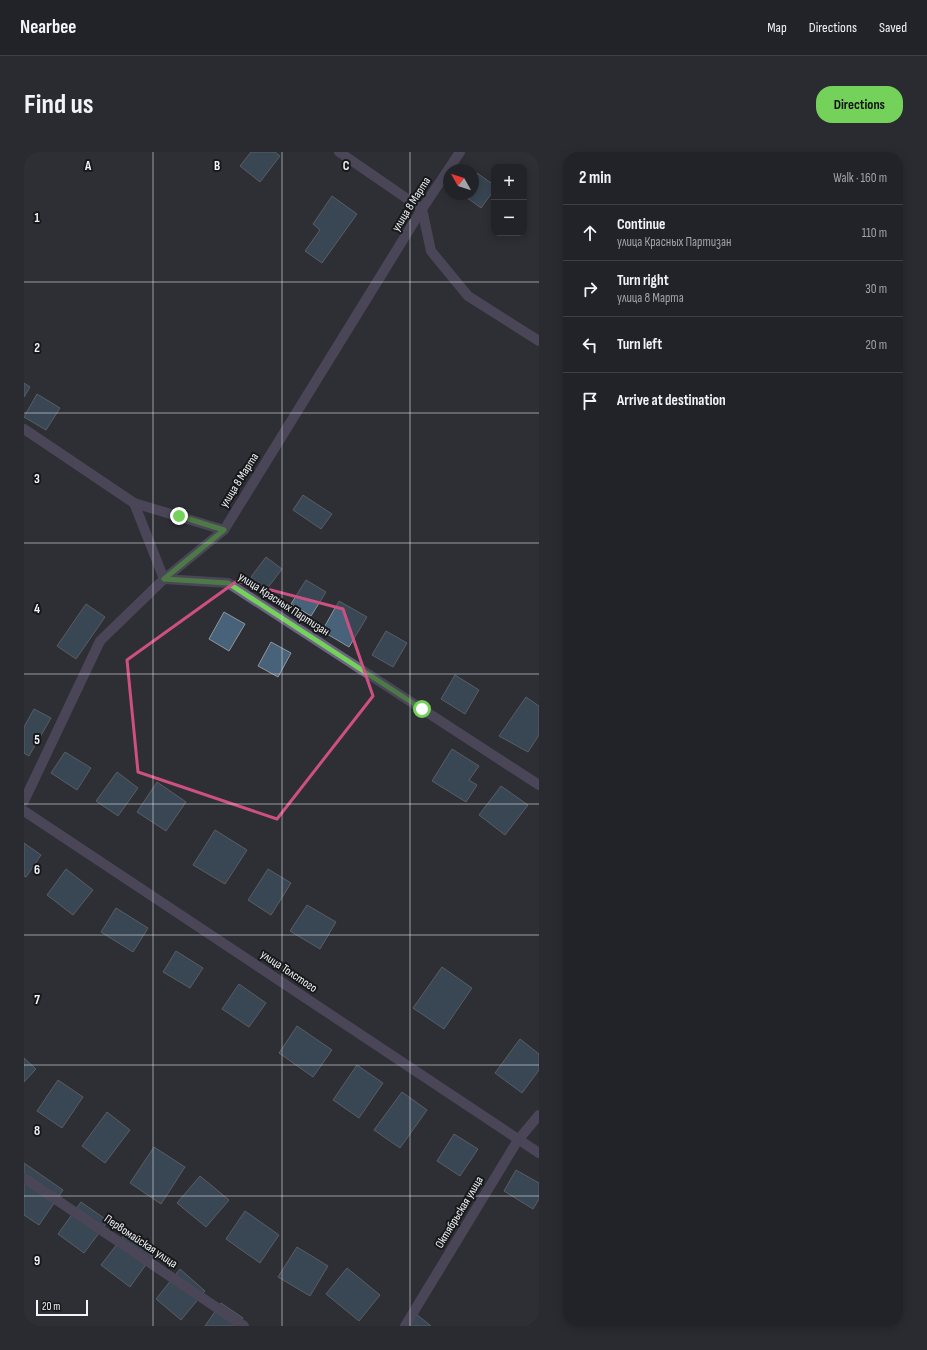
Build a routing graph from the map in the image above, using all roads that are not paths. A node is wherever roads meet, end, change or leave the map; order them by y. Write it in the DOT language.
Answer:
graph roads {
  1 [pos="339,152"];
  2 [pos="460,152"];
  3 [pos="422,209"];
  4 [pos="539,341"];
  5 [pos="24,429"];
  6 [pos="134,503"];
  7 [pos="224,530"];
  8 [pos="164,579"];
  9 [pos="539,785"];
  10 [pos="24,801"];
  11 [pos="24,811"];
  12 [pos="539,1115"];
  13 [pos="518,1140"];
  14 [pos="539,1154"];
  15 [pos="24,1178"];
  16 [pos="244,1326"];
  17 [pos="405,1326"];
  1 -- 3 [label="street"];
  2 -- 3 [label="street, улица 8 Марта"];
  3 -- 4 [label="street"];
  3 -- 7 [label="street, улица 8 Марта"];
  5 -- 6 [label="street"];
  6 -- 7 [label="street"];
  6 -- 8 [label="street"];
  7 -- 8 [label="street, улица 8 Марта"];
  8 -- 9 [label="street, улица Красных Партизан"];
  8 -- 10 [label="street, улица 8 Марта"];
  11 -- 13 [label="street, улица Толстого"];
  12 -- 13 [label="street, Октябрьская улица"];
  13 -- 14 [label="street, улица Толстого"];
  13 -- 17 [label="street, Октябрьская улица"];
  15 -- 16 [label="street, Первомайская улица"];
}
